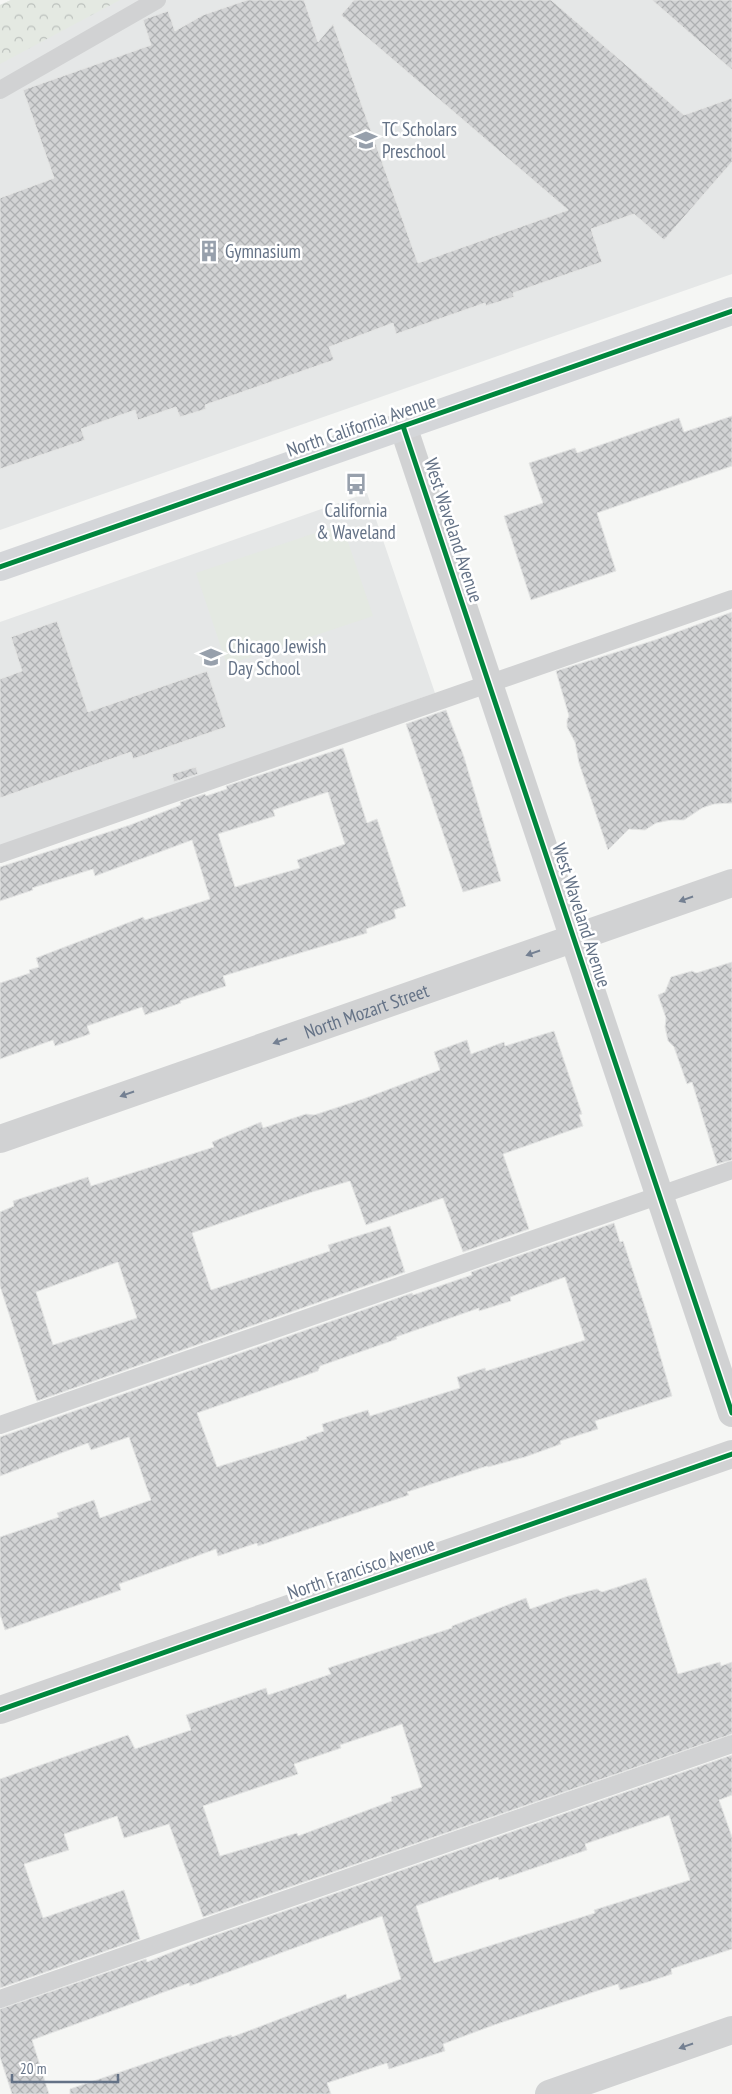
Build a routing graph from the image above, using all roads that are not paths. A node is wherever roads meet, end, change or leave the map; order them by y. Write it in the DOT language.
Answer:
graph roads {
  1 [pos="157,0"];
  2 [pos="0,90"];
  3 [pos="732,311"];
  4 [pos="403,426"];
  5 [pos="0,567"];
  6 [pos="732,599"];
  7 [pos="489,684"];
  8 [pos="0,854"];
  9 [pos="732,883"];
  10 [pos="574,938"];
  11 [pos="0,1139"];
  12 [pos="732,1170"];
  13 [pos="659,1195"];
  14 [pos="732,1412"];
  15 [pos="0,1425"];
  16 [pos="732,1454"];
  17 [pos="0,1710"];
  18 [pos="732,1744"];
  19 [pos="0,1999"];
  20 [pos="732,2030"];
  21 [pos="549,2094"];
  1 -- 2 [label="lane"];
  3 -- 4 [label="street, North California Avenue"];
  4 -- 5 [label="street, North California Avenue"];
  4 -- 7 [label="street, West Waveland Avenue"];
  6 -- 7 [label="lane"];
  7 -- 8 [label="lane"];
  7 -- 10 [label="street, West Waveland Avenue"];
  9 -- 10 [label="street, North Mozart Street, one-way"];
  10 -- 11 [label="street, North Mozart Street, one-way"];
  10 -- 13 [label="street, West Waveland Avenue"];
  12 -- 13 [label="lane"];
  13 -- 14 [label="street, West Waveland Avenue"];
  13 -- 15 [label="lane"];
  16 -- 17 [label="street, North Francisco Avenue"];
  18 -- 19 [label="lane"];
  20 -- 21 [label="street, one-way"];
}
